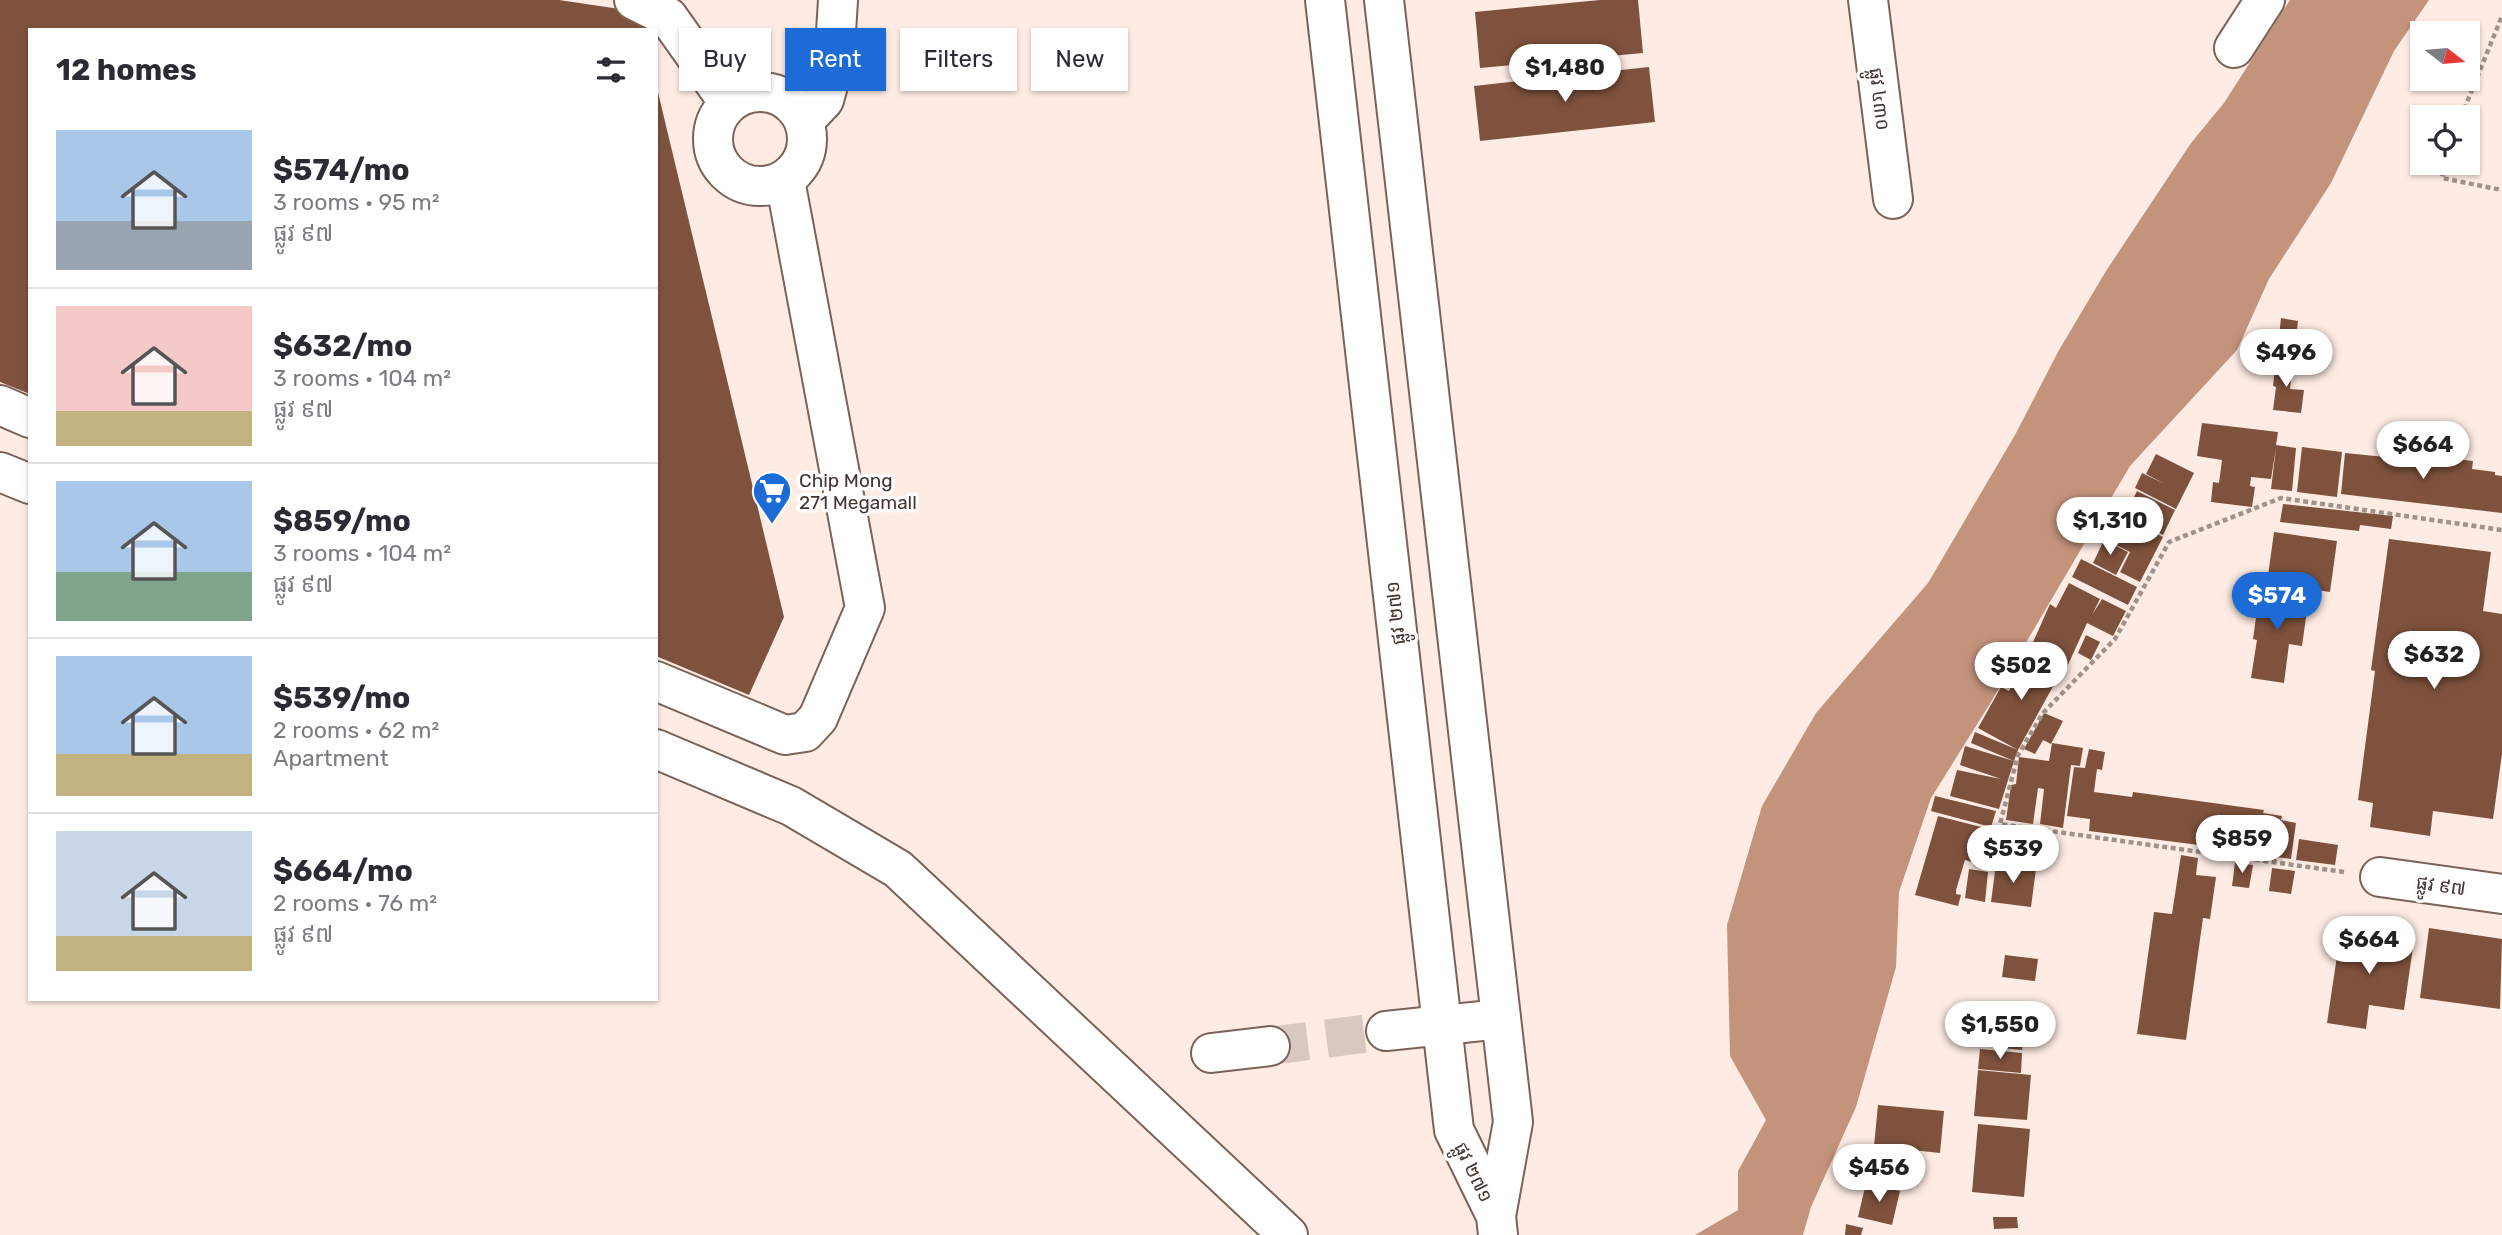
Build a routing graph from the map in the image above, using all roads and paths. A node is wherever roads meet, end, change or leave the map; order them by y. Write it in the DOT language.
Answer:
graph roads {
  1 [pos="634,0"];
  2 [pos="838,0"];
  3 [pos="1325,0"];
  4 [pos="1384,0"];
  5 [pos="1868,0"];
  6 [pos="2265,0"];
  7 [pos="2502,16"];
  8 [pos="2234,48"];
  9 [pos="729,103"];
  10 [pos="2466,105"];
  11 [pos="804,121"];
  12 [pos="2442,175"];
  13 [pos="785,180"];
  14 [pos="2502,191"];
  15 [pos="1893,199"];
  16 [pos="0,405"];
  17 [pos="28,417"];
  18 [pos="0,472"];
  19 [pos="28,483"];
  20 [pos="2502,530"];
  21 [pos="658,682"];
  22 [pos="658,750"];
  23 [pos="2380,877"];
  24 [pos="2502,894"];
  25 [pos="1501,1019"];
  26 [pos="1442,1026"];
  27 [pos="1386,1031"];
  28 [pos="1270,1046"];
  29 [pos="1210,1053"];
  30 [pos="1497,1226"];
  31 [pos="1288,1235"];
  1 -- 9 [label="main road"];
  2 -- 11 [label="main road"];
  3 -- 26 [label="main road, ផ្លូវ ២៧១"];
  4 -- 25 [label="main road, ផ្លូវ ២៧១"];
  5 -- 15 [label="main road, ផ្លូវ ៤៣០"];
  6 -- 8 [label="main road"];
  7 -- 10 [label="path"];
  9 -- 11 [label="main road"];
  9 -- 13 [label="main road"];
  11 -- 13 [label="main road"];
  12 -- 14 [label="path"];
  13 -- 21 [label="main road"];
  16 -- 17 [label="main road"];
  18 -- 19 [label="main road"];
  20 -- 23 [label="path"];
  22 -- 31 [label="main road"];
  23 -- 24 [label="main road, ផ្លូវ ៩៧"];
  25 -- 26 [label="main road"];
  25 -- 30 [label="main road, ផ្លូវ ២៧១"];
  26 -- 27 [label="main road"];
  26 -- 30 [label="main road, ផ្លូវ ២៧១"];
  28 -- 29 [label="main road"];
}
